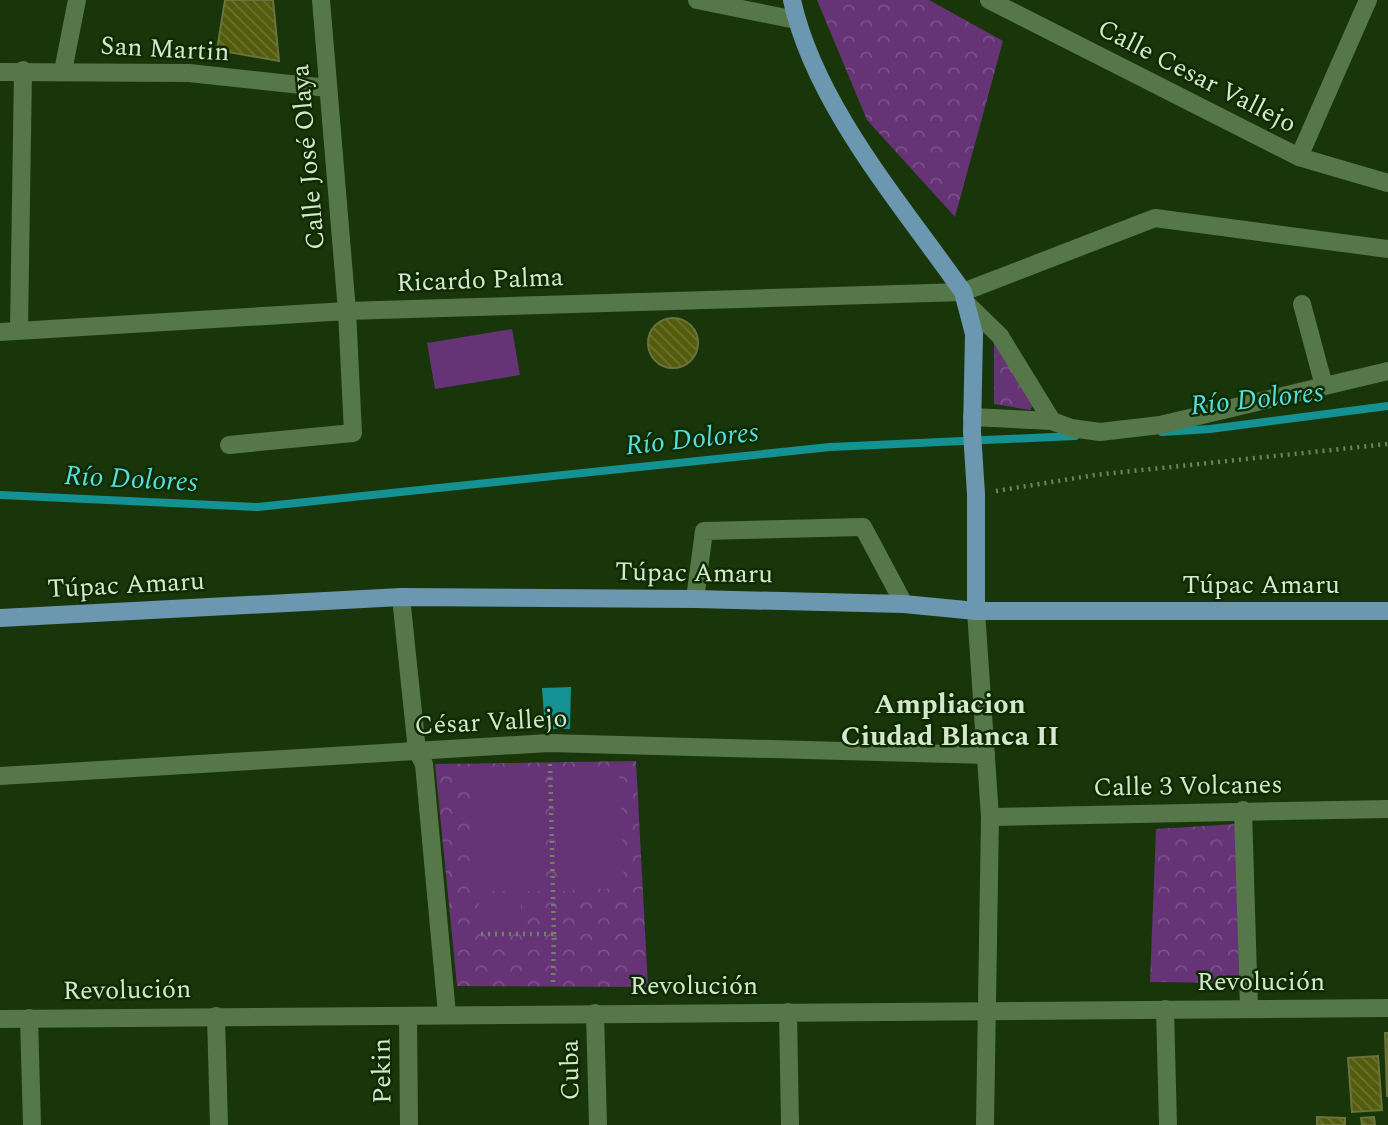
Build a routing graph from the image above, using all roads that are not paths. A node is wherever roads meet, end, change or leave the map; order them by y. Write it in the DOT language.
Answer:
graph roads {
  1 [pos="77,0"];
  2 [pos="321,0"];
  3 [pos="697,0"];
  4 [pos="792,0"];
  5 [pos="989,0"];
  6 [pos="1368,0"];
  7 [pos="796,20"];
  8 [pos="23,71"];
  9 [pos="63,71"];
  10 [pos="0,72"];
  11 [pos="328,88"];
  12 [pos="1299,157"];
  13 [pos="1388,183"];
  14 [pos="1388,249"];
  15 [pos="964,297"];
  16 [pos="1302,304"];
  17 [pos="347,311"];
  18 [pos="19,330"];
  19 [pos="0,332"];
  20 [pos="1388,370"];
  21 [pos="1324,386"];
  22 [pos="1052,421"];
  23 [pos="972,425"];
  24 [pos="229,445"];
  25 [pos="401,597"];
  26 [pos="695,599"];
  27 [pos="904,604"];
  28 [pos="976,611"];
  29 [pos="1388,611"];
  30 [pos="0,618"];
  31 [pos="417,751"];
  32 [pos="986,755"];
  33 [pos="0,776"];
  34 [pos="1388,809"];
  35 [pos="1243,810"];
  36 [pos="990,817"];
  37 [pos="1388,1007"];
  38 [pos="1165,1009"];
  39 [pos="1249,1009"];
  40 [pos="988,1010"];
  41 [pos="788,1012"];
  42 [pos="595,1013"];
  43 [pos="447,1014"];
  44 [pos="216,1016"];
  45 [pos="408,1016"];
  46 [pos="29,1018"];
  47 [pos="0,1019"];
  48 [pos="32,1125"];
  49 [pos="219,1125"];
  50 [pos="409,1125"];
  51 [pos="598,1125"];
  52 [pos="790,1125"];
  53 [pos="985,1125"];
  54 [pos="1168,1125"];
  1 -- 9 [label="street"];
  2 -- 11 [label="street, Calle José Olaya"];
  3 -- 7 [label="street"];
  4 -- 7 [label="main road"];
  5 -- 12 [label="street, Calle Cesar Vallejo"];
  6 -- 12 [label="street"];
  7 -- 15 [label="main road"];
  8 -- 9 [label="street, San Martin"];
  8 -- 10 [label="street, San Martin"];
  8 -- 18 [label="street"];
  9 -- 11 [label="street, San Martin"];
  11 -- 17 [label="street, Calle José Olaya"];
  12 -- 13 [label="street, Calle Cesar Vallejo"];
  14 -- 15 [label="street, Ricardo Palma"];
  15 -- 17 [label="street, Ricardo Palma"];
  15 -- 22 [label="street"];
  15 -- 23 [label="main road"];
  16 -- 21 [label="street"];
  17 -- 18 [label="street, Ricardo Palma"];
  17 -- 24 [label="street, Calle José Olaya"];
  18 -- 19 [label="street, Ricardo Palma"];
  20 -- 21 [label="street"];
  21 -- 22 [label="street"];
  22 -- 23 [label="street"];
  23 -- 28 [label="main road"];
  25 -- 26 [label="main road, Túpac Amaru"];
  25 -- 30 [label="main road, Túpac Amaru"];
  25 -- 31 [label="street"];
  26 -- 27 [label="main road, Túpac Amaru"];
  26 -- 27 [label="street"];
  27 -- 28 [label="main road, Túpac Amaru"];
  28 -- 29 [label="main road, Túpac Amaru"];
  28 -- 32 [label="street"];
  31 -- 32 [label="street, César Vallejo"];
  31 -- 33 [label="street, César Vallejo"];
  31 -- 43 [label="street"];
  32 -- 36 [label="street"];
  34 -- 35 [label="street, Calle 3 Volcanes"];
  35 -- 36 [label="street, Calle 3 Volcanes"];
  35 -- 39 [label="street"];
  36 -- 40 [label="street"];
  37 -- 39 [label="street, Revolución"];
  38 -- 39 [label="street, Revolución"];
  38 -- 40 [label="street, Revolución"];
  38 -- 54 [label="street"];
  40 -- 41 [label="street, Revolución"];
  40 -- 53 [label="street"];
  41 -- 42 [label="street, Revolución"];
  41 -- 52 [label="street"];
  42 -- 43 [label="street, Revolución"];
  42 -- 51 [label="street, Cuba"];
  43 -- 45 [label="street, Revolución"];
  44 -- 45 [label="street, Revolución"];
  44 -- 46 [label="street, Revolución"];
  44 -- 49 [label="street"];
  45 -- 50 [label="street, Pekin"];
  46 -- 47 [label="street, Revolución"];
  46 -- 48 [label="street"];
}
